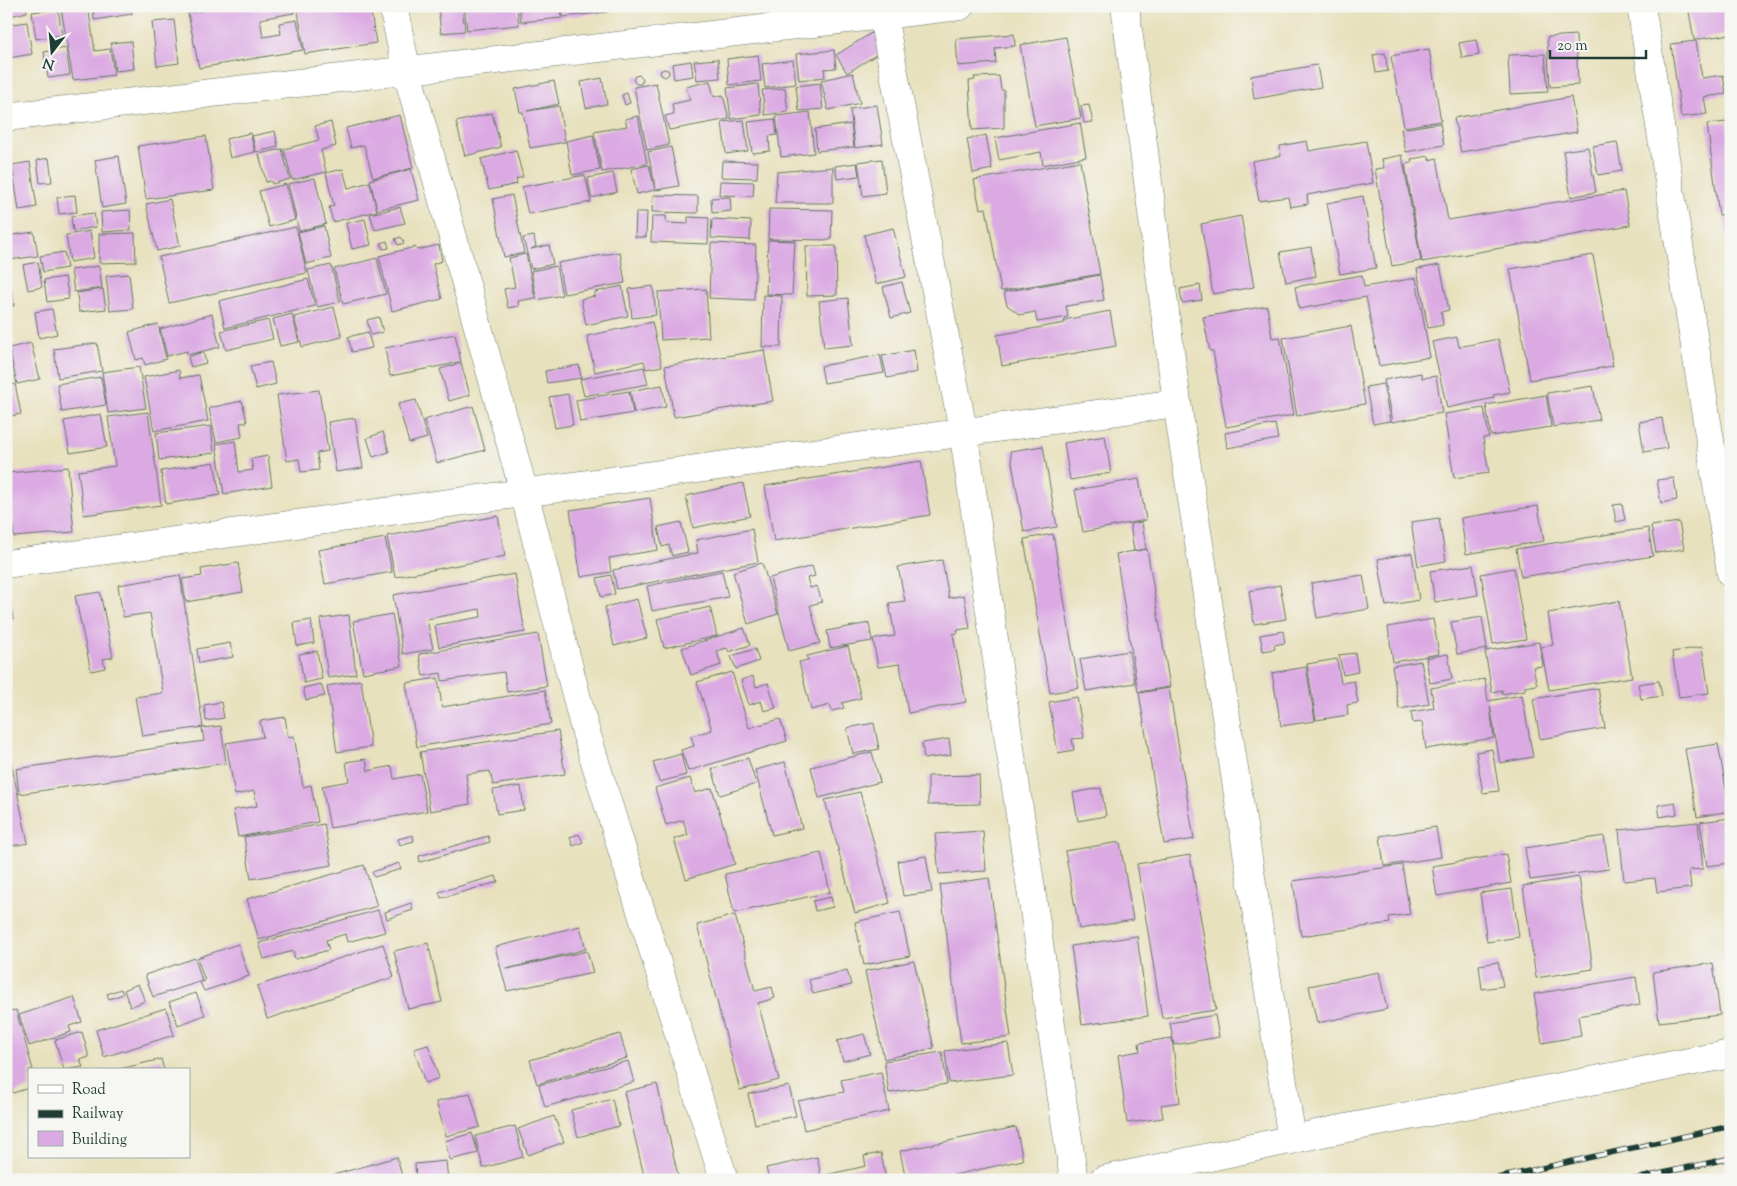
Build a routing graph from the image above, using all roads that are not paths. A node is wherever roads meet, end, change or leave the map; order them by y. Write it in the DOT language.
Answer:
graph roads {
  1 [pos="393,6"];
  2 [pos="960,6"];
  3 [pos="1125,6"];
  4 [pos="1641,6"];
  5 [pos="882,11"];
  6 [pos="407,72"];
  7 [pos="6,117"];
  8 [pos="1177,403"];
  9 [pos="963,430"];
  10 [pos="524,492"];
  11 [pos="6,564"];
  12 [pos="1731,573"];
  13 [pos="1731,1054"];
  14 [pos="1292,1140"];
  15 [pos="724,1180"];
  16 [pos="1074,1180"];
  17 [pos="1103,1180"];
  1 -- 6 [label="street"];
  2 -- 5 [label="street"];
  3 -- 8 [label="street"];
  4 -- 12 [label="street"];
  5 -- 6 [label="street"];
  5 -- 9 [label="street"];
  6 -- 7 [label="street"];
  6 -- 10 [label="street"];
  8 -- 9 [label="street"];
  8 -- 14 [label="street"];
  9 -- 10 [label="street"];
  9 -- 16 [label="street"];
  10 -- 11 [label="street"];
  10 -- 15 [label="street"];
  13 -- 14 [label="street"];
  14 -- 17 [label="street"];
}
